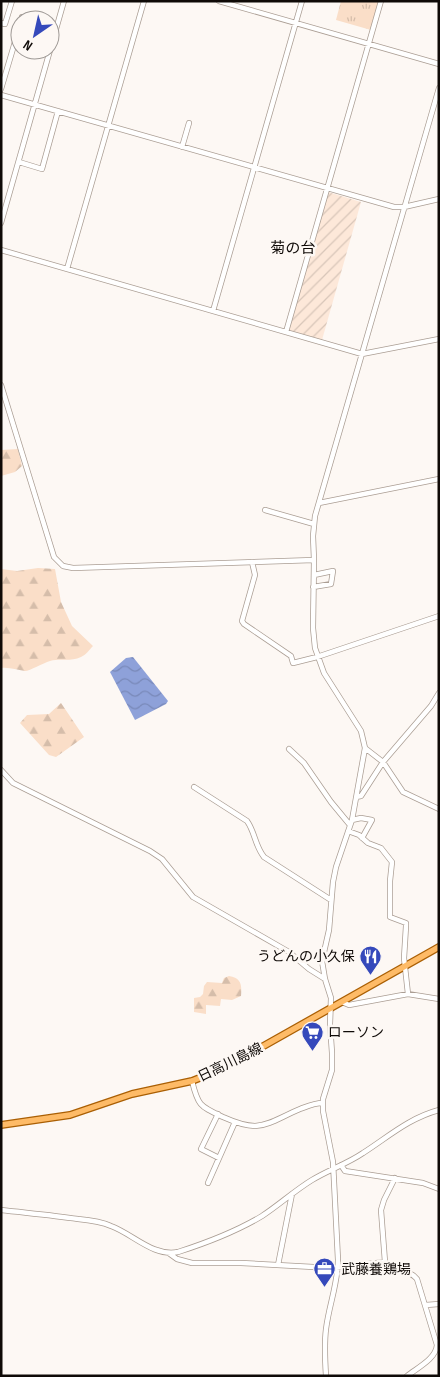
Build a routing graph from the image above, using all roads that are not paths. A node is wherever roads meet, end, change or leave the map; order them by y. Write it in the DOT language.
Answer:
graph roads {
  1 [pos="12,1"];
  2 [pos="64,1"];
  3 [pos="144,1"];
  4 [pos="219,1"];
  5 [pos="302,1"];
  6 [pos="381,1"];
  7 [pos="60,16"];
  8 [pos="1,23"];
  9 [pos="296,24"];
  10 [pos="368,44"];
  11 [pos="10,59"];
  12 [pos="48,60"];
  13 [pos="439,64"];
  14 [pos="439,88"];
  15 [pos="1,89"];
  16 [pos="1,95"];
  17 [pos="35,104"];
  18 [pos="58,111"];
  19 [pos="189,122"];
  20 [pos="108,125"];
  21 [pos="182,147"];
  22 [pos="19,162"];
  23 [pos="255,167"];
  24 [pos="327,189"];
  25 [pos="439,199"];
  26 [pos="404,207"];
  27 [pos="1,223"];
  28 [pos="1,250"];
  29 [pos="67,269"];
  30 [pos="213,310"];
  31 [pos="286,332"];
  32 [pos="439,339"];
  33 [pos="362,354"];
  34 [pos="1,385"];
  35 [pos="439,478"];
  36 [pos="319,503"];
  37 [pos="265,510"];
  38 [pos="314,524"];
  39 [pos="314,560"];
  40 [pos="252,562"];
  41 [pos="314,574"];
  42 [pos="314,587"];
  43 [pos="439,616"];
  44 [pos="317,657"];
  45 [pos="439,694"];
  46 [pos="366,748"];
  47 [pos="289,749"];
  48 [pos="383,762"];
  49 [pos="1,770"];
  50 [pos="194,787"];
  51 [pos="356,796"];
  52 [pos="439,809"];
  53 [pos="351,822"];
  54 [pos="348,830"];
  55 [pos="362,838"];
  56 [pos="331,900"];
  57 [pos="439,947"];
  58 [pos="405,966"];
  59 [pos="325,979"];
  60 [pos="408,994"];
  61 [pos="439,999"];
  62 [pos="342,1002"];
  63 [pos="331,1009"];
  64 [pos="192,1081"];
  65 [pos="323,1103"];
  66 [pos="439,1110"];
  67 [pos="218,1114"];
  68 [pos="234,1122"];
  69 [pos="1,1125"];
  70 [pos="219,1158"];
  71 [pos="341,1165"];
  72 [pos="333,1170"];
  73 [pos="395,1178"];
  74 [pos="208,1182"];
  75 [pos="439,1188"];
  76 [pos="292,1194"];
  77 [pos="1,1210"];
  78 [pos="170,1254"];
  79 [pos="385,1262"];
  80 [pos="278,1265"];
  81 [pos="338,1267"];
  82 [pos="439,1304"];
  83 [pos="426,1305"];
  84 [pos="326,1376"];
  85 [pos="407,1376"];
  1 -- 8 [label="street"];
  2 -- 7 [label="street"];
  3 -- 20 [label="street"];
  4 -- 9 [label="street"];
  5 -- 9 [label="street"];
  6 -- 10 [label="street"];
  9 -- 10 [label="street"];
  9 -- 23 [label="street"];
  10 -- 13 [label="street"];
  10 -- 24 [label="street"];
  11 -- 15 [label="street"];
  12 -- 17 [label="street"];
  14 -- 26 [label="street"];
  16 -- 17 [label="street"];
  17 -- 18 [label="street"];
  17 -- 22 [label="street"];
  18 -- 20 [label="street"];
  18 -- 22 [label="street"];
  19 -- 21 [label="street"];
  20 -- 21 [label="street"];
  20 -- 29 [label="street"];
  21 -- 23 [label="street"];
  22 -- 27 [label="street"];
  23 -- 24 [label="street"];
  23 -- 30 [label="street"];
  24 -- 26 [label="street"];
  24 -- 31 [label="street"];
  25 -- 26 [label="street"];
  26 -- 33 [label="street"];
  28 -- 29 [label="street"];
  29 -- 30 [label="street"];
  30 -- 31 [label="street"];
  31 -- 33 [label="street"];
  32 -- 33 [label="street"];
  33 -- 36 [label="street"];
  34 -- 40 [label="street"];
  35 -- 36 [label="street"];
  36 -- 38 [label="street"];
  37 -- 38 [label="street"];
  38 -- 39 [label="street"];
  39 -- 40 [label="street"];
  39 -- 41 [label="street"];
  40 -- 44 [label="street"];
  41 -- 42 [label="street"];
  41 -- 42 [label="street"];
  42 -- 44 [label="street"];
  43 -- 44 [label="street"];
  44 -- 46 [label="street"];
  45 -- 48 [label="street"];
  46 -- 48 [label="street"];
  46 -- 51 [label="street"];
  47 -- 53 [label="street"];
  48 -- 51 [label="street"];
  48 -- 52 [label="street"];
  49 -- 59 [label="street"];
  50 -- 56 [label="street"];
  51 -- 53 [label="street"];
  53 -- 54 [label="street"];
  53 -- 55 [label="street"];
  54 -- 55 [label="street"];
  54 -- 56 [label="street"];
  55 -- 58 [label="street"];
  56 -- 59 [label="street"];
  57 -- 58 [label="main road, 日高川島線"];
  58 -- 60 [label="street"];
  58 -- 62 [label="main road, 日高川島線"];
  59 -- 63 [label="street"];
  60 -- 61 [label="street"];
  60 -- 62 [label="street"];
  62 -- 63 [label="main road, 日高川島線"];
  63 -- 64 [label="main road, 日高川島線"];
  63 -- 65 [label="street"];
  64 -- 67 [label="street"];
  64 -- 69 [label="main road, 日高川島線"];
  65 -- 68 [label="street"];
  65 -- 72 [label="street"];
  66 -- 71 [label="street"];
  67 -- 68 [label="street"];
  67 -- 70 [label="street"];
  68 -- 70 [label="street"];
  70 -- 74 [label="street"];
  71 -- 72 [label="street"];
  71 -- 73 [label="street"];
  72 -- 76 [label="street"];
  72 -- 81 [label="street"];
  73 -- 75 [label="street"];
  73 -- 79 [label="street"];
  76 -- 78 [label="street"];
  76 -- 80 [label="street"];
  77 -- 78 [label="street"];
  78 -- 80 [label="street"];
  79 -- 81 [label="street"];
  79 -- 83 [label="street"];
  80 -- 81 [label="street"];
  81 -- 84 [label="street"];
  82 -- 83 [label="street"];
  83 -- 85 [label="street"];
}
